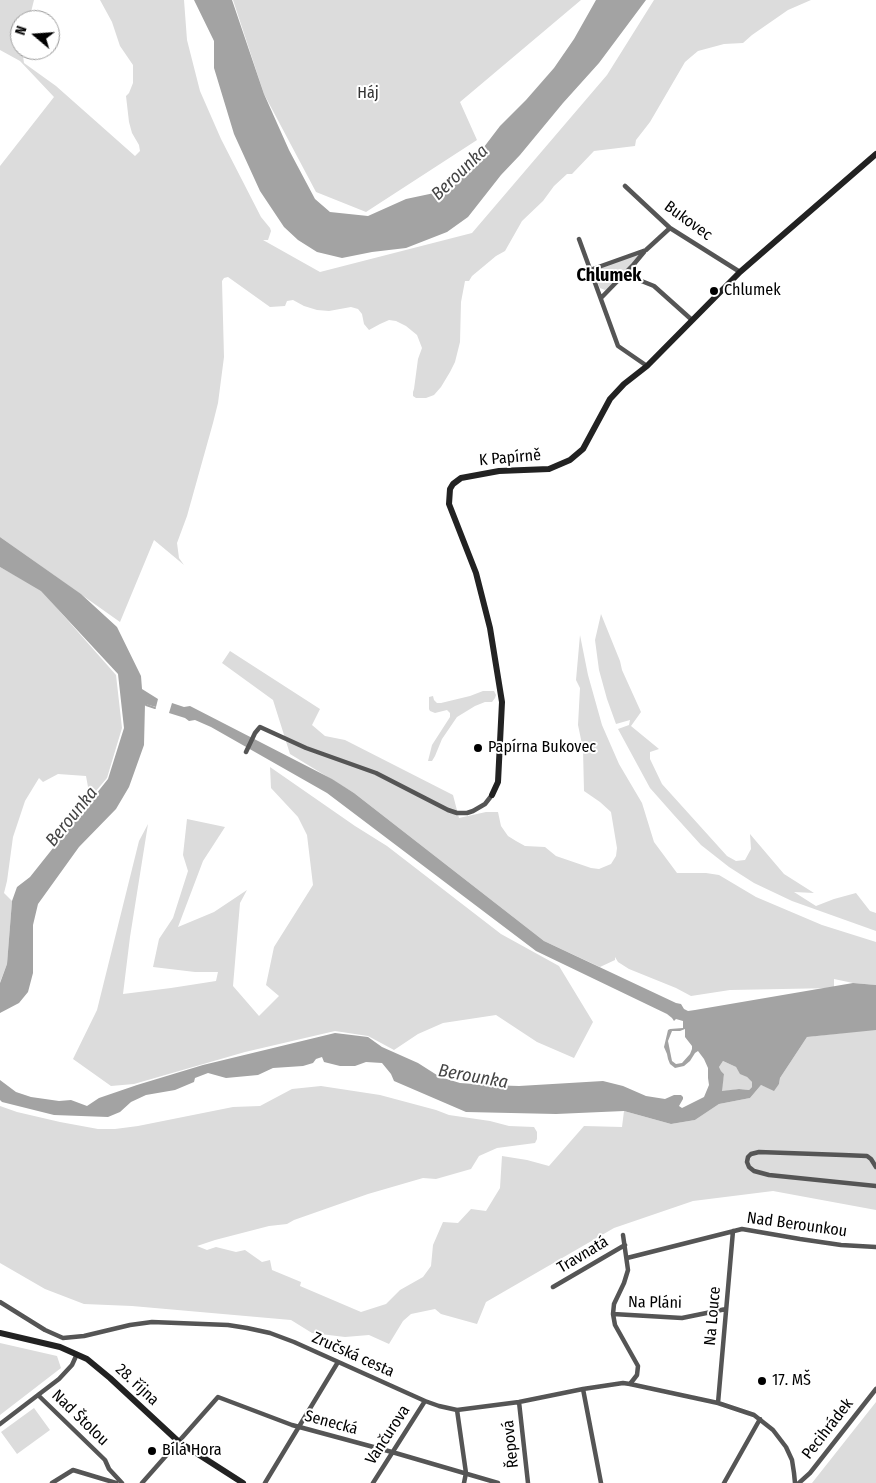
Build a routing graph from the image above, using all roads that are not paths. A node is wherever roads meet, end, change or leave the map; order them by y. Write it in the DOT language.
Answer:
graph roads {
  1 [pos="876,154"];
  2 [pos="625,186"];
  3 [pos="670,228"];
  4 [pos="579,239"];
  5 [pos="646,250"];
  6 [pos="634,264"];
  7 [pos="590,270"];
  8 [pos="740,272"];
  9 [pos="601,298"];
  10 [pos="692,320"];
  11 [pos="647,366"];
  12 [pos="246,752"];
  13 [pos="492,795"];
  14 [pos="876,1168"];
  15 [pos="876,1186"];
  16 [pos="733,1231"];
  17 [pos="623,1235"];
  18 [pos="625,1245"];
  19 [pos="876,1247"];
  20 [pos="627,1258"];
  21 [pos="553,1287"];
  22 [pos="0,1302"];
  23 [pos="726,1309"];
  24 [pos="613,1314"];
  25 [pos="0,1333"];
  26 [pos="63,1338"];
  27 [pos="60,1347"];
  28 [pos="78,1354"];
  29 [pos="338,1362"];
  30 [pos="630,1384"];
  31 [pos="584,1388"];
  32 [pos="876,1389"];
  33 [pos="38,1395"];
  34 [pos="425,1401"];
  35 [pos="519,1402"];
  36 [pos="718,1403"];
  37 [pos="457,1410"];
  38 [pos="760,1419"];
  39 [pos="0,1424"];
  40 [pos="299,1428"];
  41 [pos="178,1442"];
  42 [pos="392,1452"];
  43 [pos="466,1473"];
  44 [pos="52,1483"];
  45 [pos="116,1483"];
  46 [pos="122,1483"];
  47 [pos="142,1483"];
  48 [pos="243,1483"];
  49 [pos="265,1483"];
  50 [pos="373,1483"];
  51 [pos="464,1483"];
  52 [pos="498,1483"];
  53 [pos="528,1483"];
  54 [pos="601,1483"];
  55 [pos="724,1483"];
  56 [pos="795,1483"];
  57 [pos="799,1483"];
  1 -- 8 [label="street, K Papírně"];
  2 -- 3 [label="street, Bukovec"];
  3 -- 5 [label="street"];
  3 -- 8 [label="street, Bukovec"];
  4 -- 7 [label="street"];
  5 -- 6 [label="street"];
  5 -- 7 [label="street"];
  6 -- 9 [label="street"];
  6 -- 10 [label="street"];
  7 -- 9 [label="street"];
  8 -- 10 [label="street, K Papírně"];
  9 -- 11 [label="street"];
  10 -- 11 [label="street, K Papírně"];
  11 -- 13 [label="street, K Papírně"];
  12 -- 13 [label="street"];
  14 -- 15 [label="street"];
  16 -- 19 [label="street, Nad Berounkou"];
  16 -- 20 [label="street, Nad Berounkou"];
  16 -- 23 [label="street, Na Louce"];
  17 -- 18 [label="street"];
  18 -- 20 [label="street"];
  18 -- 21 [label="street, Travnatá"];
  20 -- 24 [label="street"];
  22 -- 26 [label="street"];
  23 -- 24 [label="street, Na Pláni"];
  23 -- 36 [label="street, Na Louce"];
  24 -- 30 [label="street"];
  25 -- 27 [label="street, 28. října"];
  26 -- 27 [label="street"];
  26 -- 29 [label="street, Zručská cesta"];
  27 -- 28 [label="street, 28. října"];
  28 -- 33 [label="street"];
  28 -- 41 [label="street, 28. října"];
  29 -- 34 [label="street, Zručská cesta"];
  29 -- 40 [label="street"];
  30 -- 31 [label="street, Zručská cesta"];
  30 -- 36 [label="street, Zručská cesta"];
  31 -- 35 [label="street, Zručská cesta"];
  31 -- 54 [label="street"];
  32 -- 57 [label="street, Pecihrádek"];
  33 -- 39 [label="street"];
  33 -- 46 [label="street, Nad Štolou"];
  34 -- 37 [label="street, Zručská cesta"];
  34 -- 42 [label="street, Vančurova"];
  35 -- 37 [label="street, Zručská cesta"];
  35 -- 53 [label="street, Řepová"];
  36 -- 38 [label="street, Zručská cesta"];
  37 -- 43 [label="street"];
  38 -- 55 [label="street"];
  38 -- 56 [label="street, Zručská cesta"];
  40 -- 41 [label="street, Senecká"];
  40 -- 42 [label="street, Senecká"];
  40 -- 49 [label="street"];
  41 -- 47 [label="street"];
  41 -- 48 [label="street, 28. října"];
  42 -- 43 [label="street, Senecká"];
  42 -- 50 [label="street, Vančurova"];
  43 -- 51 [label="street"];
  43 -- 52 [label="street, Senecká"];
  44 -- 45 [label="street"];
}
